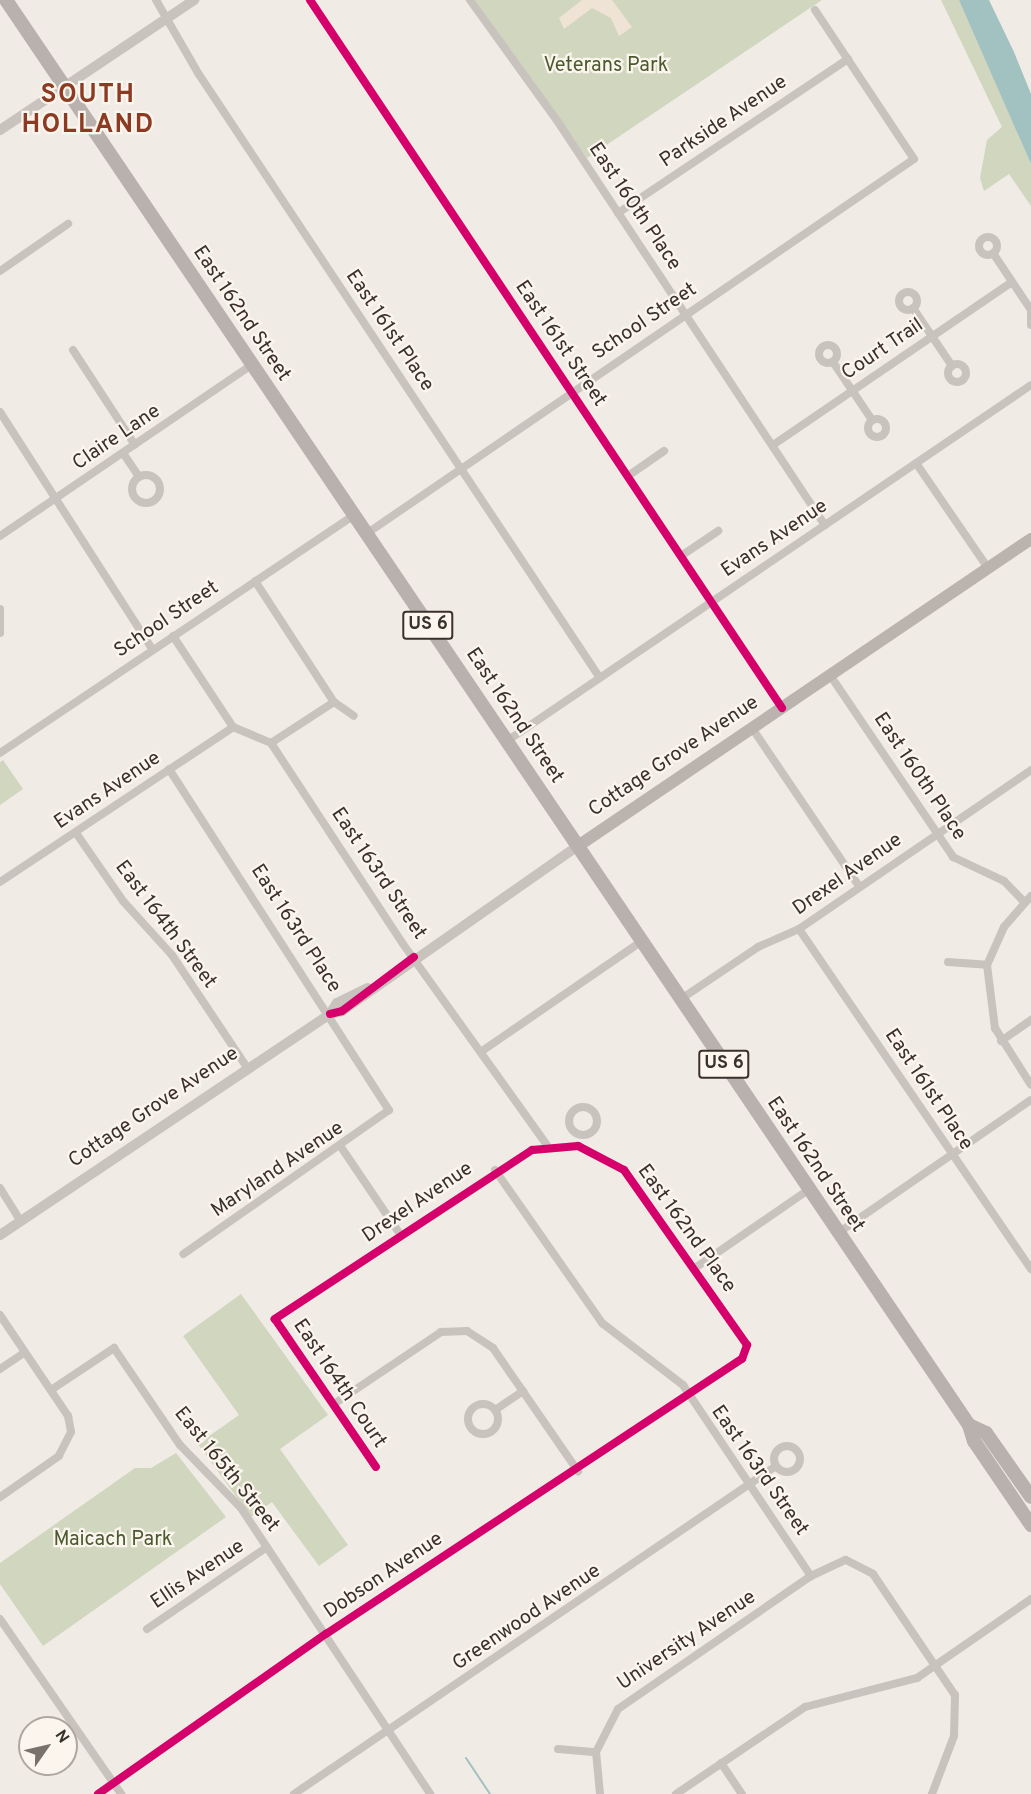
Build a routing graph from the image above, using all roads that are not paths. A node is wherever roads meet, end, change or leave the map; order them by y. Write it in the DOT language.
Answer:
graph roads {
  1 [pos="6,0"];
  2 [pos="156,0"];
  3 [pos="194,0"];
  4 [pos="310,0"];
  5 [pos="470,0"];
  6 [pos="815,10"];
  7 [pos="166,18"];
  8 [pos="848,59"];
  9 [pos="63,87"];
  10 [pos="0,130"];
  11 [pos="618,213"];
  12 [pos="68,224"];
  13 [pos="993,253"];
  14 [pos="0,271"];
  15 [pos="1012,282"];
  16 [pos="913,308"];
  17 [pos="1031,311"];
  18 [pos="685,314"];
  19 [pos="1031,325"];
  20 [pos="932,336"];
  21 [pos="73,350"];
  22 [pos="833,362"];
  23 [pos="252,366"];
  24 [pos="952,366"];
  25 [pos="1031,385"];
  26 [pos="852,391"];
  27 [pos="572,392"];
  28 [pos="0,412"];
  29 [pos="872,420"];
  30 [pos="135,445"];
  31 [pos="772,445"];
  32 [pos="664,451"];
  33 [pos="123,453"];
  34 [pos="916,463"];
  35 [pos="460,468"];
  36 [pos="628,476"];
  37 [pos="139,477"];
  38 [pos="56,499"];
  39 [pos="354,515"];
  40 [pos="825,525"];
  41 [pos="718,531"];
  42 [pos="366,534"];
  43 [pos="0,536"];
  44 [pos="1031,539"];
  45 [pos="681,556"];
  46 [pos="988,568"];
  47 [pos="255,581"];
  48 [pos="712,602"];
  49 [pos="0,609"];
  50 [pos="0,633"];
  51 [pos="173,636"];
  52 [pos="153,650"];
  53 [pos="830,675"];
  54 [pos="600,678"];
  55 [pos="334,702"];
  56 [pos="782,708"];
  57 [pos="354,716"];
  58 [pos="233,727"];
  59 [pos="752,728"];
  60 [pos="507,741"];
  61 [pos="272,743"];
  62 [pos="0,753"];
  63 [pos="169,769"];
  64 [pos="1031,770"];
  65 [pos="76,832"];
  66 [pos="939,833"];
  67 [pos="578,846"];
  68 [pos="0,882"];
  69 [pos="859,886"];
  70 [pos="1027,899"];
  71 [pos="799,929"];
  72 [pos="642,941"];
  73 [pos="414,957"];
  74 [pos="948,962"];
  75 [pos="987,965"];
  76 [pos="681,999"];
  77 [pos="330,1014"];
  78 [pos="1031,1020"];
  79 [pos="1001,1041"];
  80 [pos="482,1050"];
  81 [pos="248,1068"];
  82 [pos="1031,1085"];
  83 [pos="1031,1100"];
  84 [pos="389,1110"];
  85 [pos="580,1135"];
  86 [pos="547,1145"];
  87 [pos="341,1146"];
  88 [pos="578,1146"];
  89 [pos="952,1154"];
  90 [pos="495,1170"];
  91 [pos="0,1188"];
  92 [pos="808,1190"];
  93 [pos="21,1221"];
  94 [pos="838,1233"];
  95 [pos="400,1234"];
  96 [pos="0,1235"];
  97 [pos="183,1254"];
  98 [pos="695,1268"];
  99 [pos="1031,1269"];
  100 [pos="0,1315"];
  101 [pos="275,1319"];
  102 [pos="749,1350"];
  103 [pos="25,1352"];
  104 [pos="0,1369"];
  105 [pos="51,1390"];
  106 [pos="523,1391"];
  107 [pos="689,1396"];
  108 [pos="333,1404"];
  109 [pos="495,1410"];
  110 [pos="969,1425"];
  111 [pos="776,1466"];
  112 [pos="376,1467"];
  113 [pos="578,1471"];
  114 [pos="748,1485"];
  115 [pos="0,1497"];
  116 [pos="1031,1497"];
  117 [pos="1031,1525"];
  118 [pos="267,1547"];
  119 [pos="811,1576"];
  120 [pos="1031,1599"];
  121 [pos="0,1619"];
  122 [pos="147,1629"];
  123 [pos="326,1634"];
  124 [pos="937,1665"];
  125 [pos="390,1729"];
  126 [pos="558,1749"];
  127 [pos="596,1752"];
  128 [pos="721,1763"];
  129 [pos="112,1782"];
  130 [pos="98,1794"];
  131 [pos="121,1794"];
  132 [pos="294,1794"];
  133 [pos="430,1794"];
  134 [pos="600,1794"];
  135 [pos="675,1794"];
  136 [pos="742,1794"];
  137 [pos="932,1794"];
  1 -- 9 [label="main road, East 162nd Street / US 6"];
  2 -- 7 [label="street, East 161st Place"];
  3 -- 7 [label="street"];
  4 -- 27 [label="street, East 161st Street"];
  5 -- 11 [label="street, East 160th Place"];
  6 -- 8 [label="street"];
  7 -- 9 [label="street"];
  7 -- 35 [label="street, East 161st Place"];
  8 -- 11 [label="street, Parkside Avenue"];
  8 -- 18 [label="street, School Street"];
  9 -- 10 [label="street"];
  9 -- 23 [label="main road, East 162nd Street / US 6"];
  11 -- 18 [label="street, East 160th Place"];
  12 -- 14 [label="street"];
  13 -- 15 [label="street"];
  15 -- 17 [label="street"];
  15 -- 20 [label="street, Court Trail"];
  16 -- 20 [label="street"];
  17 -- 19 [label="street"];
  18 -- 27 [label="street, School Street"];
  18 -- 31 [label="street, East 160th Place"];
  20 -- 24 [label="street"];
  20 -- 26 [label="street, Court Trail"];
  21 -- 30 [label="street"];
  22 -- 26 [label="street"];
  23 -- 30 [label="street, Claire Lane"];
  23 -- 39 [label="main road, East 162nd Street / US 6"];
  25 -- 34 [label="street, Evans Avenue"];
  26 -- 29 [label="street"];
  26 -- 31 [label="street, Court Trail"];
  27 -- 35 [label="street, School Street"];
  27 -- 36 [label="street, East 161st Street"];
  28 -- 38 [label="street"];
  30 -- 33 [label="street, Claire Lane"];
  31 -- 40 [label="street, East 160th Place"];
  32 -- 36 [label="street"];
  33 -- 37 [label="street"];
  33 -- 38 [label="street, Claire Lane"];
  34 -- 40 [label="street, Evans Avenue"];
  34 -- 46 [label="street"];
  35 -- 42 [label="street, School Street"];
  35 -- 54 [label="street, East 161st Place"];
  36 -- 45 [label="street, East 161st Street"];
  38 -- 43 [label="street, Claire Lane"];
  38 -- 52 [label="street"];
  39 -- 42 [label="main road, East 162nd Street / US 6"];
  39 -- 47 [label="street, School Street"];
  40 -- 48 [label="street, Evans Avenue"];
  41 -- 45 [label="street"];
  42 -- 60 [label="main road, East 162nd Street / US 6"];
  44 -- 46 [label="main road, Cottage Grove Avenue"];
  45 -- 48 [label="street, East 161st Street"];
  46 -- 53 [label="main road, Cottage Grove Avenue"];
  47 -- 51 [label="street, School Street"];
  47 -- 55 [label="street"];
  48 -- 54 [label="street, Evans Avenue"];
  48 -- 56 [label="street, East 161st Street"];
  49 -- 50 [label="street"];
  51 -- 52 [label="street, School Street"];
  51 -- 58 [label="street"];
  52 -- 62 [label="street, School Street"];
  53 -- 56 [label="main road, Cottage Grove Avenue"];
  53 -- 66 [label="street, East 160th Place"];
  54 -- 60 [label="street, Evans Avenue"];
  55 -- 57 [label="street"];
  55 -- 61 [label="street"];
  56 -- 59 [label="main road, Cottage Grove Avenue"];
  58 -- 61 [label="street"];
  58 -- 63 [label="street, Evans Avenue"];
  59 -- 67 [label="main road, Cottage Grove Avenue"];
  59 -- 69 [label="street"];
  60 -- 67 [label="main road, East 162nd Street / US 6"];
  61 -- 73 [label="street, East 163rd Street"];
  63 -- 65 [label="street, Evans Avenue"];
  63 -- 77 [label="street, East 163rd Place"];
  64 -- 66 [label="street, Drexel Avenue"];
  65 -- 68 [label="street, Evans Avenue"];
  65 -- 81 [label="street, East 164th Street"];
  66 -- 69 [label="street, Drexel Avenue"];
  66 -- 70 [label="street, East 160th Place"];
  67 -- 72 [label="main road, East 162nd Street / US 6"];
  67 -- 73 [label="street, Cottage Grove Avenue"];
  69 -- 71 [label="street, Drexel Avenue"];
  70 -- 75 [label="street"];
  71 -- 76 [label="street, Drexel Avenue"];
  71 -- 89 [label="street, East 161st Place"];
  72 -- 76 [label="main road, East 162nd Street / US 6"];
  72 -- 80 [label="street"];
  73 -- 77 [label="street, Cottage Grove Avenue"];
  73 -- 80 [label="street, East 163rd Street"];
  74 -- 75 [label="street"];
  75 -- 79 [label="street"];
  76 -- 92 [label="main road, East 162nd Street / US 6"];
  77 -- 81 [label="street, Cottage Grove Avenue"];
  77 -- 84 [label="street, East 163rd Place"];
  78 -- 79 [label="street"];
  79 -- 82 [label="street"];
  80 -- 86 [label="street, East 163rd Street"];
  81 -- 93 [label="street, Cottage Grove Avenue"];
  83 -- 89 [label="street"];
  84 -- 87 [label="street, Maryland Avenue"];
  85 -- 88 [label="street"];
  86 -- 88 [label="street, Drexel Avenue"];
  86 -- 90 [label="street, Drexel Avenue"];
  87 -- 95 [label="street"];
  87 -- 97 [label="street, Maryland Avenue"];
  88 -- 98 [label="street, East 162nd Place"];
  89 -- 94 [label="street"];
  89 -- 99 [label="street, East 161st Place"];
  90 -- 95 [label="street, Drexel Avenue"];
  90 -- 107 [label="street, East 163rd Street"];
  91 -- 93 [label="street"];
  92 -- 94 [label="main road, East 162nd Street / US 6"];
  92 -- 98 [label="street"];
  93 -- 96 [label="street, Cottage Grove Avenue"];
  94 -- 110 [label="main road, East 162nd Street / US 6"];
  95 -- 101 [label="street, Drexel Avenue"];
  98 -- 102 [label="street, East 162nd Place"];
  100 -- 103 [label="street"];
  101 -- 108 [label="street, East 164th Court"];
  102 -- 107 [label="street, Dobson Avenue"];
  103 -- 104 [label="street"];
  103 -- 105 [label="street"];
  105 -- 115 [label="street"];
  105 -- 118 [label="street, East 165th Street"];
  106 -- 108 [label="street"];
  106 -- 109 [label="street"];
  106 -- 113 [label="street"];
  107 -- 113 [label="street, Dobson Avenue"];
  107 -- 114 [label="street, East 163rd Street"];
  108 -- 112 [label="street, East 164th Court"];
  110 -- 116 [label="main road, East 162nd Street / US 6"];
  110 -- 117 [label="main road, East 162nd Street / US 6"];
  111 -- 114 [label="street, Greenwood Avenue"];
  113 -- 123 [label="street, Dobson Avenue"];
  114 -- 119 [label="street, East 163rd Street"];
  114 -- 125 [label="street, Greenwood Avenue"];
  118 -- 122 [label="street, Ellis Avenue"];
  118 -- 123 [label="street, East 165th Street"];
  119 -- 124 [label="street, University Avenue"];
  119 -- 127 [label="street, University Avenue"];
  120 -- 124 [label="street"];
  121 -- 129 [label="street"];
  123 -- 125 [label="street, East 165th Street"];
  123 -- 129 [label="street, Dobson Avenue"];
  124 -- 128 [label="street"];
  124 -- 137 [label="street"];
  125 -- 132 [label="street, Greenwood Avenue"];
  125 -- 133 [label="street, East 165th Street"];
  126 -- 127 [label="street"];
  127 -- 134 [label="street, University Avenue"];
  128 -- 135 [label="street"];
  128 -- 136 [label="street"];
  129 -- 130 [label="street, Dobson Avenue"];
  129 -- 131 [label="street"];
}
